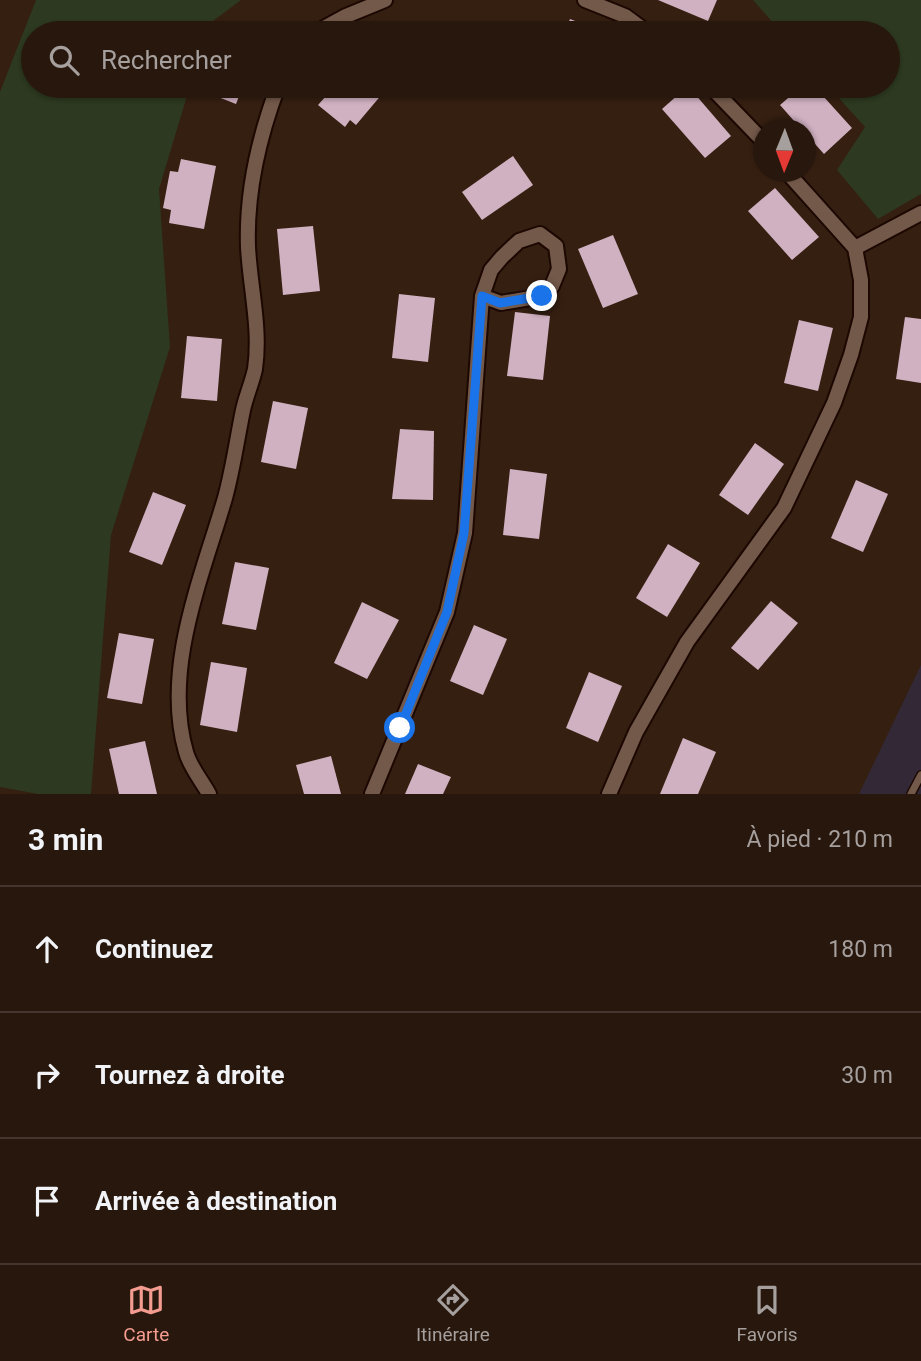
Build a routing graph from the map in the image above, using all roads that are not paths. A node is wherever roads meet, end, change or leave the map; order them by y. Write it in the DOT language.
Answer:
graph roads {
  1 [pos="385,0"];
  2 [pos="584,0"];
  3 [pos="337,21"];
  4 [pos="632,21"];
  5 [pos="275,98"];
  6 [pos="722,98"];
  7 [pos="753,131"];
  8 [pos="796,182"];
  9 [pos="921,213"];
  10 [pos="855,248"];
  11 [pos="482,296"];
  12 [pos="921,775"];
  13 [pos="209,794"];
  14 [pos="372,794"];
  15 [pos="609,794"];
  16 [pos="911,794"];
  1 -- 3 [label="street"];
  2 -- 4 [label="street"];
  5 -- 13 [label="street"];
  6 -- 7 [label="street"];
  8 -- 10 [label="street"];
  9 -- 10 [label="street"];
  10 -- 15 [label="street"];
  11 -- 11 [label="street"];
  11 -- 14 [label="street"];
  12 -- 16 [label="lane"];
}
